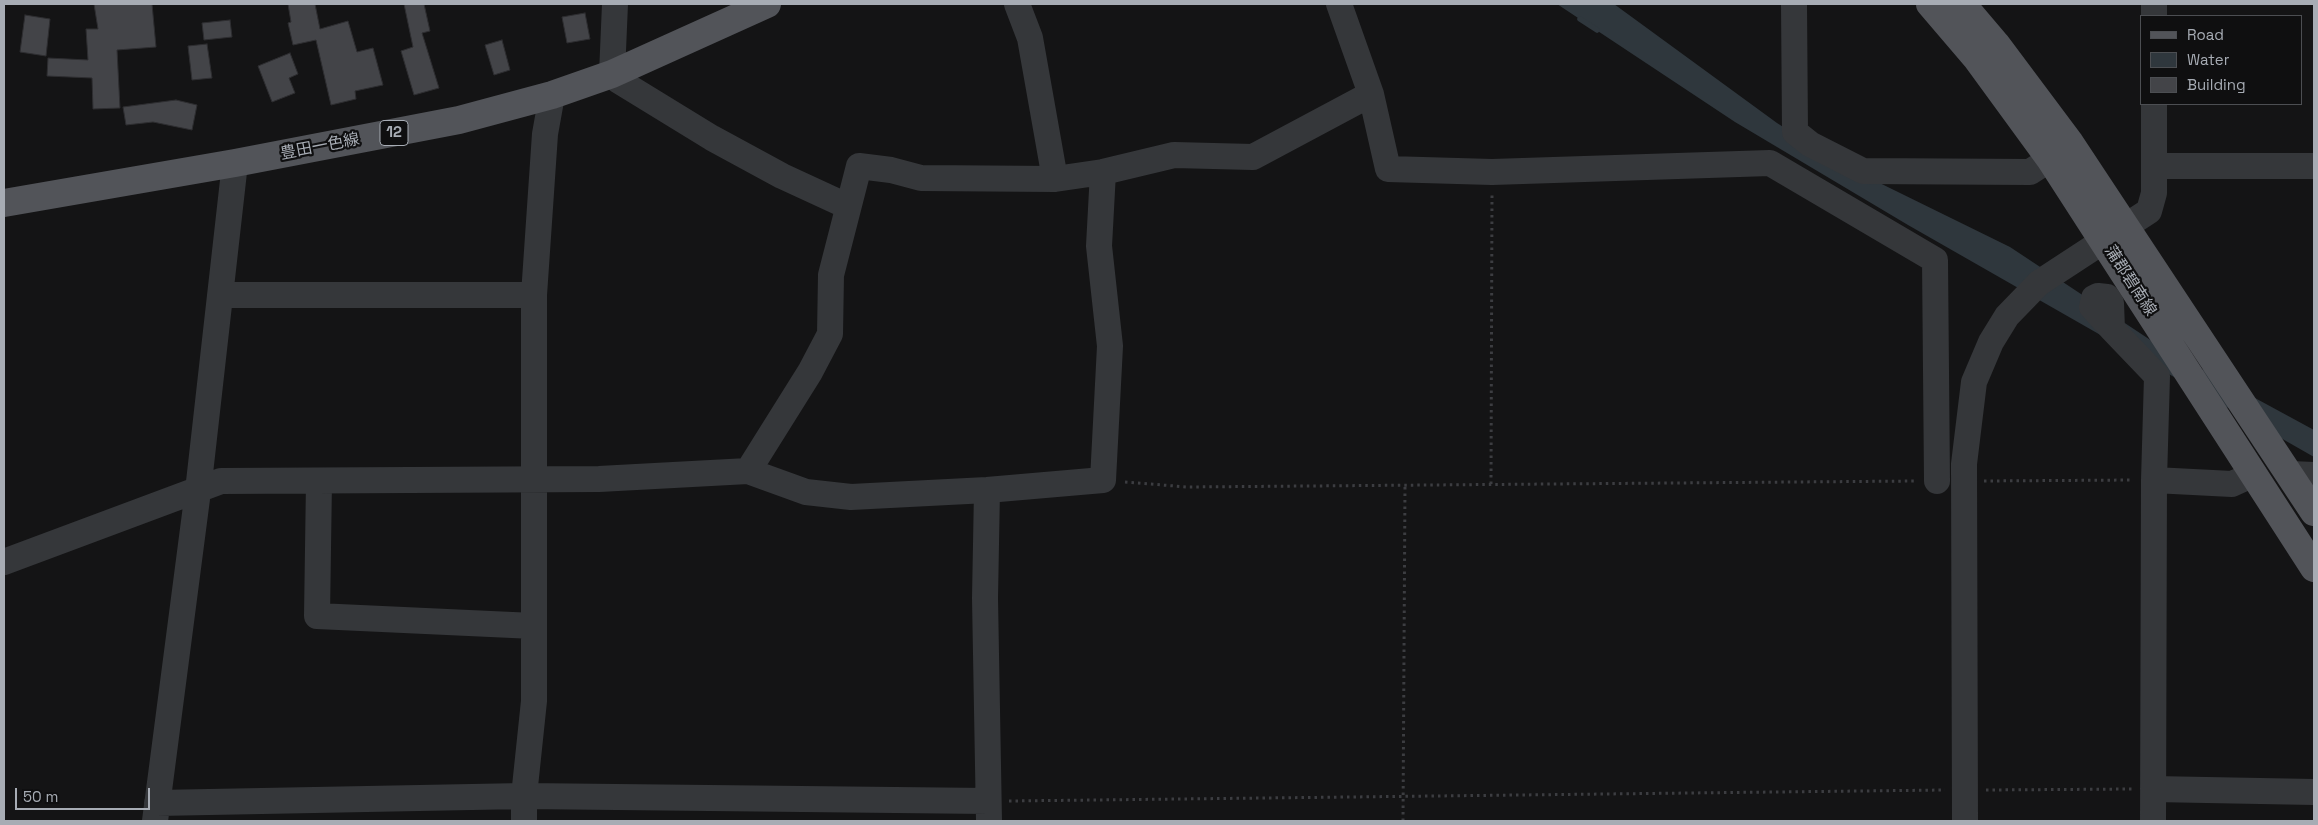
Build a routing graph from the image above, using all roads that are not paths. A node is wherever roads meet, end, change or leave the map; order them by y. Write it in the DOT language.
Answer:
graph roads {
  1 [pos="615,4"];
  2 [pos="766,4"];
  3 [pos="1017,4"];
  4 [pos="1339,4"];
  5 [pos="1794,4"];
  6 [pos="1930,4"];
  7 [pos="1962,4"];
  8 [pos="612,74"];
  9 [pos="1371,94"];
  10 [pos="552,95"];
  11 [pos="2154,105"];
  12 [pos="2050,158"];
  13 [pos="234,163"];
  14 [pos="2154,166"];
  15 [pos="2314,166"];
  16 [pos="1103,172"];
  17 [pos="1055,179"];
  18 [pos="4,203"];
  19 [pos="847,206"];
  20 [pos="2126,226"];
  21 [pos="2104,240"];
  22 [pos="220,295"];
  23 [pos="534,295"];
  24 [pos="2112,329"];
  25 [pos="748,471"];
  26 [pos="2254,474"];
  27 [pos="2302,475"];
  28 [pos="535,480"];
  29 [pos="2154,480"];
  30 [pos="319,481"];
  31 [pos="1937,481"];
  32 [pos="987,490"];
  33 [pos="198,491"];
  34 [pos="2314,512"];
  35 [pos="4,562"];
  36 [pos="2314,568"];
  37 [pos="534,626"];
  38 [pos="2153,789"];
  39 [pos="2314,792"];
  40 [pos="524,809"];
  41 [pos="988,811"];
  42 [pos="156,812"];
  43 [pos="1965,821"];
  44 [pos="2153,821"];
  1 -- 8 [label="street"];
  2 -- 8 [label="main road, 豊田一色線 / 12"];
  3 -- 17 [label="street"];
  4 -- 9 [label="street"];
  5 -- 12 [label="street"];
  6 -- 12 [label="main road, 蒲郡碧南線"];
  7 -- 20 [label="main road, 蒲郡碧南線"];
  8 -- 10 [label="main road, 豊田一色線 / 12"];
  8 -- 19 [label="street"];
  9 -- 16 [label="street"];
  9 -- 31 [label="street"];
  10 -- 13 [label="main road, 豊田一色線 / 12"];
  10 -- 23 [label="street"];
  11 -- 14 [label="street"];
  12 -- 21 [label="main road, 蒲郡碧南線"];
  13 -- 18 [label="main road, 豊田一色線 / 12"];
  13 -- 22 [label="street"];
  14 -- 15 [label="street"];
  14 -- 20 [label="street"];
  16 -- 17 [label="street"];
  16 -- 32 [label="street"];
  17 -- 19 [label="street"];
  19 -- 25 [label="street"];
  20 -- 21 [label="street"];
  20 -- 27 [label="main road, 蒲郡碧南線"];
  21 -- 26 [label="main road, 蒲郡碧南線"];
  21 -- 43 [label="street"];
  22 -- 23 [label="street"];
  22 -- 33 [label="street"];
  23 -- 28 [label="street"];
  24 -- 29 [label="street"];
  25 -- 28 [label="street"];
  25 -- 32 [label="street"];
  26 -- 29 [label="street"];
  26 -- 36 [label="main road, 蒲郡碧南線"];
  27 -- 34 [label="main road, 蒲郡碧南線"];
  28 -- 30 [label="street"];
  28 -- 37 [label="street"];
  29 -- 38 [label="street"];
  30 -- 33 [label="street"];
  30 -- 37 [label="street"];
  32 -- 41 [label="street"];
  33 -- 35 [label="street"];
  33 -- 42 [label="street"];
  37 -- 40 [label="street"];
  38 -- 39 [label="street"];
  38 -- 44 [label="street"];
  40 -- 41 [label="street"];
  40 -- 42 [label="street"];
}
